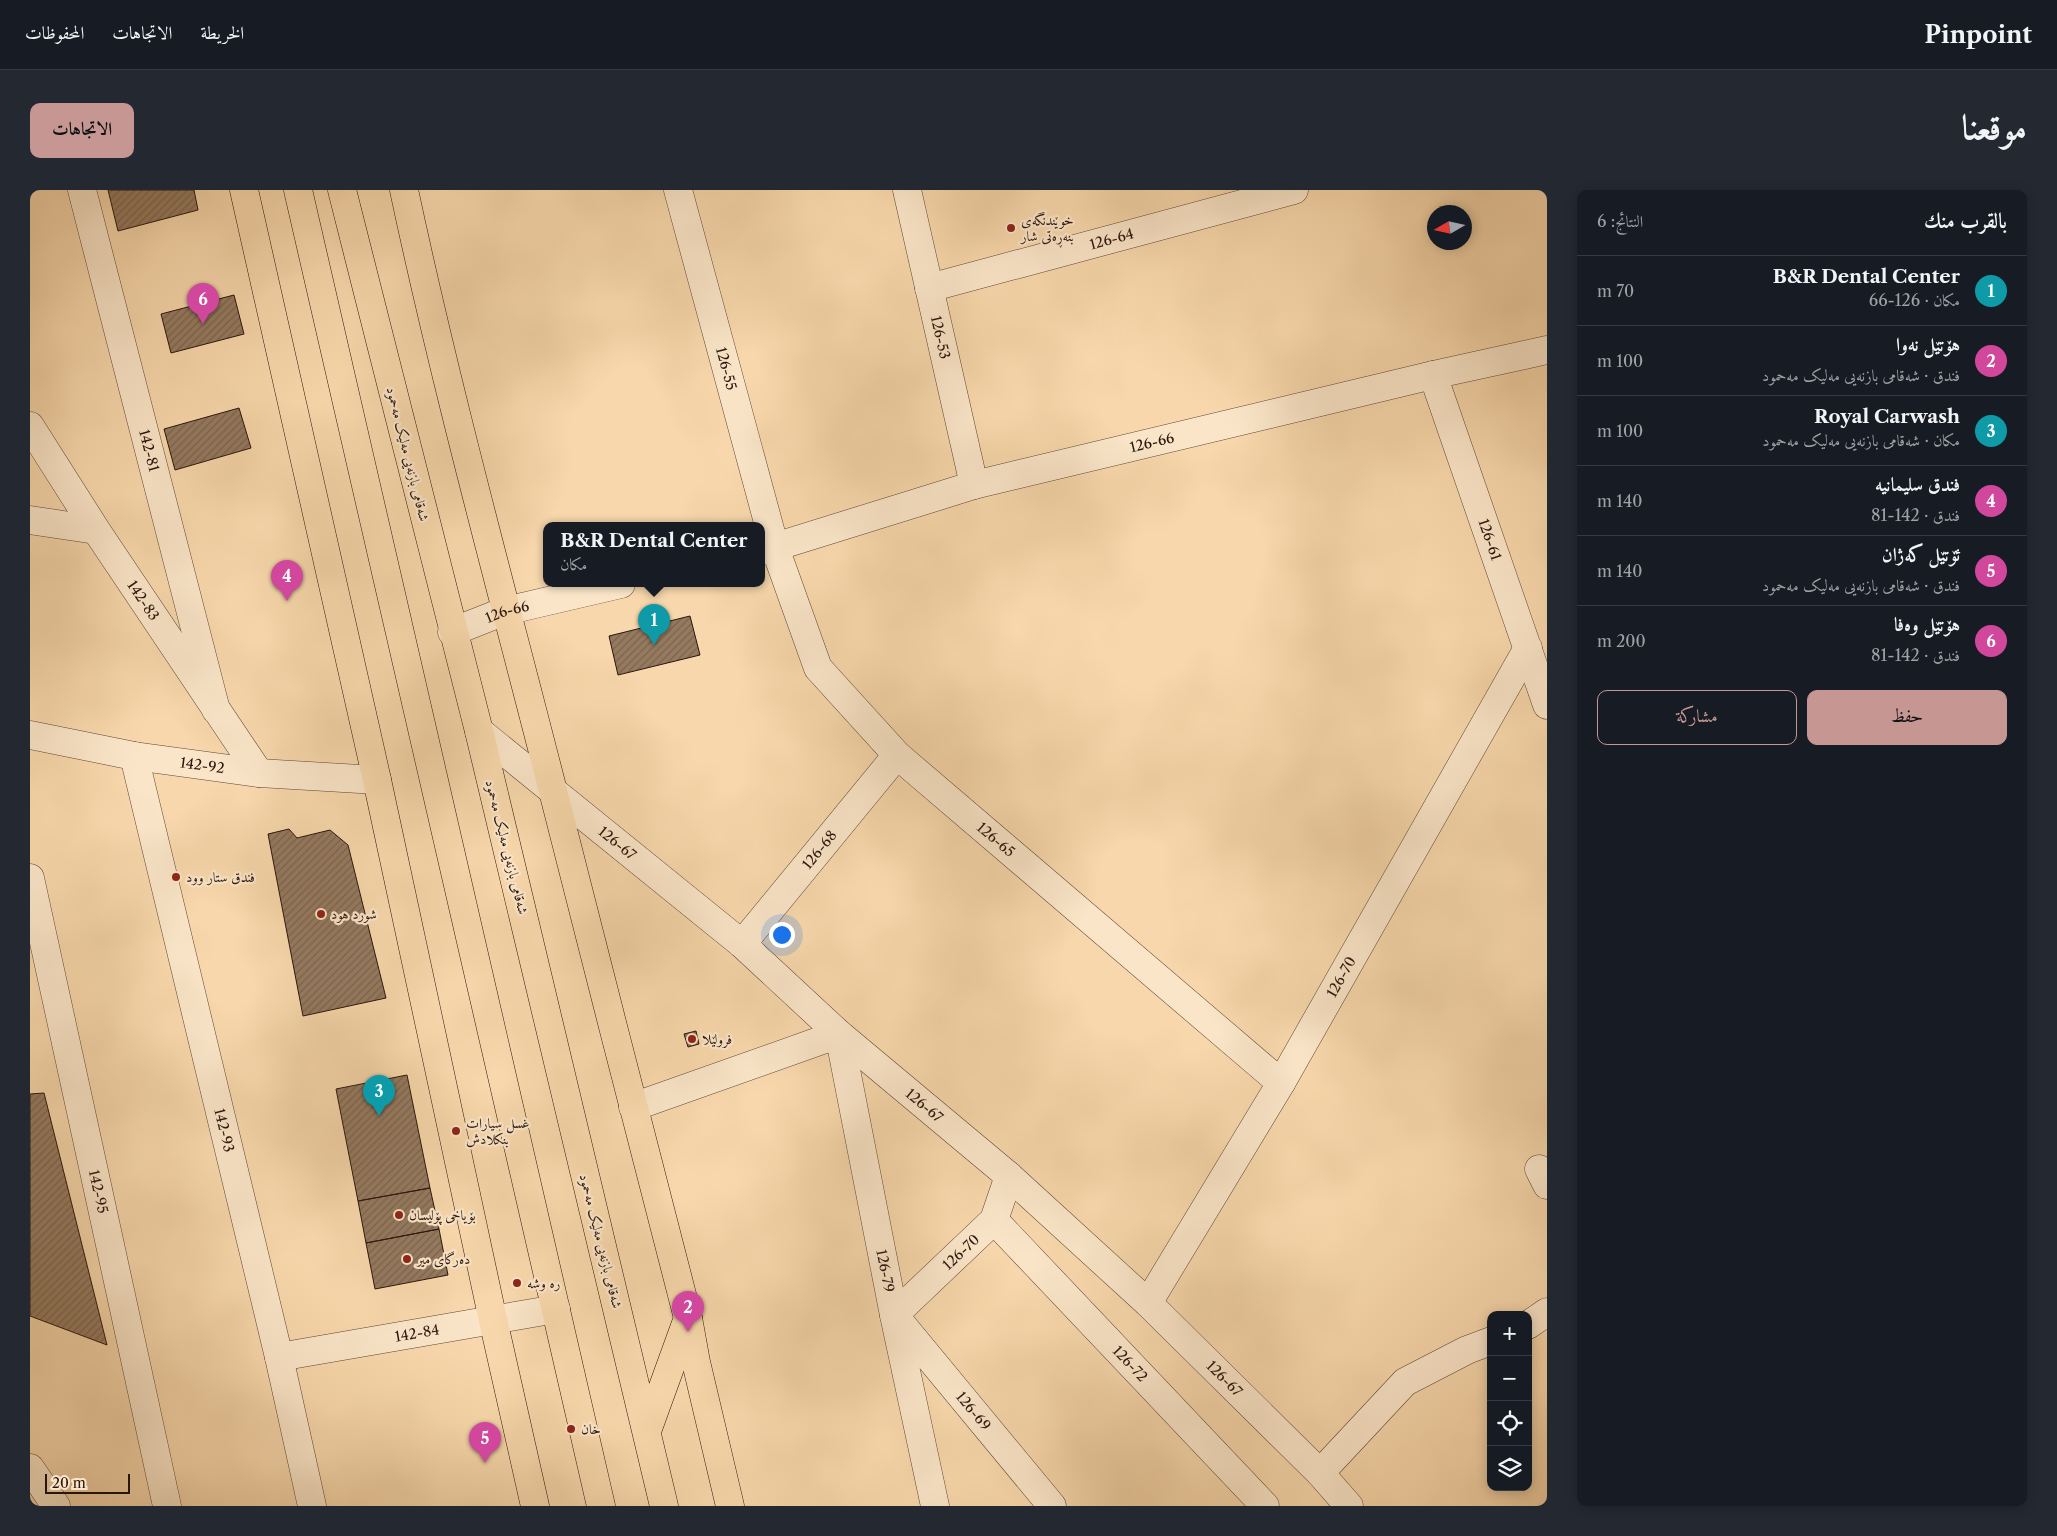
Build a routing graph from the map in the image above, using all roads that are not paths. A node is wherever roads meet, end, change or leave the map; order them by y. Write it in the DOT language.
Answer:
graph roads {
  1 [pos="82,190"];
  2 [pos="244,190"];
  3 [pos="298,190"];
  4 [pos="342,190"];
  5 [pos="404,190"];
  6 [pos="678,190"];
  7 [pos="907,190"];
  8 [pos="1294,190"];
  9 [pos="349,203"];
  10 [pos="929,288"];
  11 [pos="1547,350"];
  12 [pos="1433,375"];
  13 [pos="30,426"];
  14 [pos="974,485"];
  15 [pos="30,520"];
  16 [pos="761,522"];
  17 [pos="96,530"];
  18 [pos="768,549"];
  19 [pos="608,587"];
  20 [pos="505,611"];
  21 [pos="452,632"];
  22 [pos="1528,648"];
  23 [pos="1547,705"];
  24 [pos="216,710"];
  25 [pos="478,731"];
  26 [pos="30,735"];
  27 [pos="897,755"];
  28 [pos="134,756"];
  29 [pos="259,773"];
  30 [pos="377,780"];
  31 [pos="553,790"];
  32 [pos="30,878"];
  33 [pos="742,944"];
  34 [pos="840,1034"];
  35 [pos="1281,1083"];
  36 [pos="633,1107"];
  37 [pos="1009,1176"];
  38 [pos="994,1220"];
  39 [pos="1148,1303"];
  40 [pos="556,1309"];
  41 [pos="1547,1312"];
  42 [pos="894,1315"];
  43 [pos="688,1318"];
  44 [pos="493,1320"];
  45 [pos="1532,1322"];
  46 [pos="1487,1342"];
  47 [pos="279,1357"];
  48 [pos="647,1431"];
  49 [pos="30,1468"];
  50 [pos="1320,1472"];
  51 [pos="56,1506"];
  52 [pos="167,1506"];
  53 [pos="312,1506"];
  54 [pos="535,1506"];
  55 [pos="601,1506"];
  56 [pos="664,1506"];
  57 [pos="730,1506"];
  58 [pos="935,1506"];
  59 [pos="1052,1506"];
  60 [pos="1265,1506"];
  61 [pos="1350,1506"];
  1 -- 24 [label="street, 142-81"];
  2 -- 30 [label="main road"];
  3 -- 40 [label="main road"];
  4 -- 9 [label="main road, شەقامی بازنەیی مەلیک مەحمود"];
  5 -- 20 [label="main road"];
  6 -- 16 [label="street, 126-55"];
  7 -- 10 [label="street, 126-53"];
  8 -- 10 [label="street, 126-64"];
  9 -- 21 [label="main road, شەقامی بازنەیی مەلیک مەحمود"];
  10 -- 14 [label="street, 126-53"];
  11 -- 12 [label="street, 126-66"];
  12 -- 14 [label="street, 126-66"];
  12 -- 22 [label="street, 126-61"];
  13 -- 17 [label="street, 142-83"];
  14 -- 18 [label="street, 126-66"];
  15 -- 17 [label="street"];
  17 -- 24 [label="street, 142-83"];
  18 -- 27 [label="street, 126-65"];
  19 -- 20 [label="street, 126-66"];
  20 -- 21 [label="street, 126-66"];
  20 -- 31 [label="main road"];
  21 -- 25 [label="main road, شەقامی بازنەیی مەلیک مەحمود"];
  22 -- 23 [label="street, 126-61"];
  22 -- 35 [label="street, 126-70"];
  24 -- 29 [label="street, 142-83"];
  25 -- 31 [label="street, 126-67"];
  25 -- 48 [label="main road, شەقامی بازنەیی مەلیک مەحمود"];
  26 -- 28 [label="street, 142-92"];
  27 -- 33 [label="street, 126-68"];
  27 -- 35 [label="street, 126-65"];
  28 -- 29 [label="street, 142-92"];
  28 -- 47 [label="street, 142-93"];
  29 -- 30 [label="street, 142-92"];
  30 -- 44 [label="main road"];
  31 -- 33 [label="street, 126-67"];
  31 -- 36 [label="main road"];
  32 -- 52 [label="street, 142-95"];
  33 -- 34 [label="street, 126-67"];
  34 -- 36 [label="street"];
  34 -- 37 [label="street, 126-67"];
  34 -- 42 [label="street, 126-79"];
  35 -- 39 [label="street, 126-70"];
  36 -- 43 [label="main road"];
  37 -- 38 [label="street, 126-70"];
  37 -- 39 [label="street, 126-67"];
  38 -- 42 [label="street, 126-70"];
  38 -- 60 [label="street, 126-72"];
  39 -- 50 [label="street, 126-67"];
  40 -- 44 [label="street, 142-84"];
  40 -- 55 [label="main road"];
  41 -- 45 [label="street"];
  42 -- 58 [label="street, 126-79"];
  42 -- 59 [label="street, 126-69"];
  43 -- 48 [label="main road"];
  43 -- 57 [label="main road"];
  44 -- 47 [label="street, 142-84"];
  44 -- 54 [label="main road"];
  46 -- 50 [label="street"];
  47 -- 53 [label="street, 142-93"];
  48 -- 56 [label="main road, شەقامی بازنەیی مەلیک مەحمود"];
  49 -- 51 [label="street"];
  50 -- 61 [label="street, 126-67"];
}
